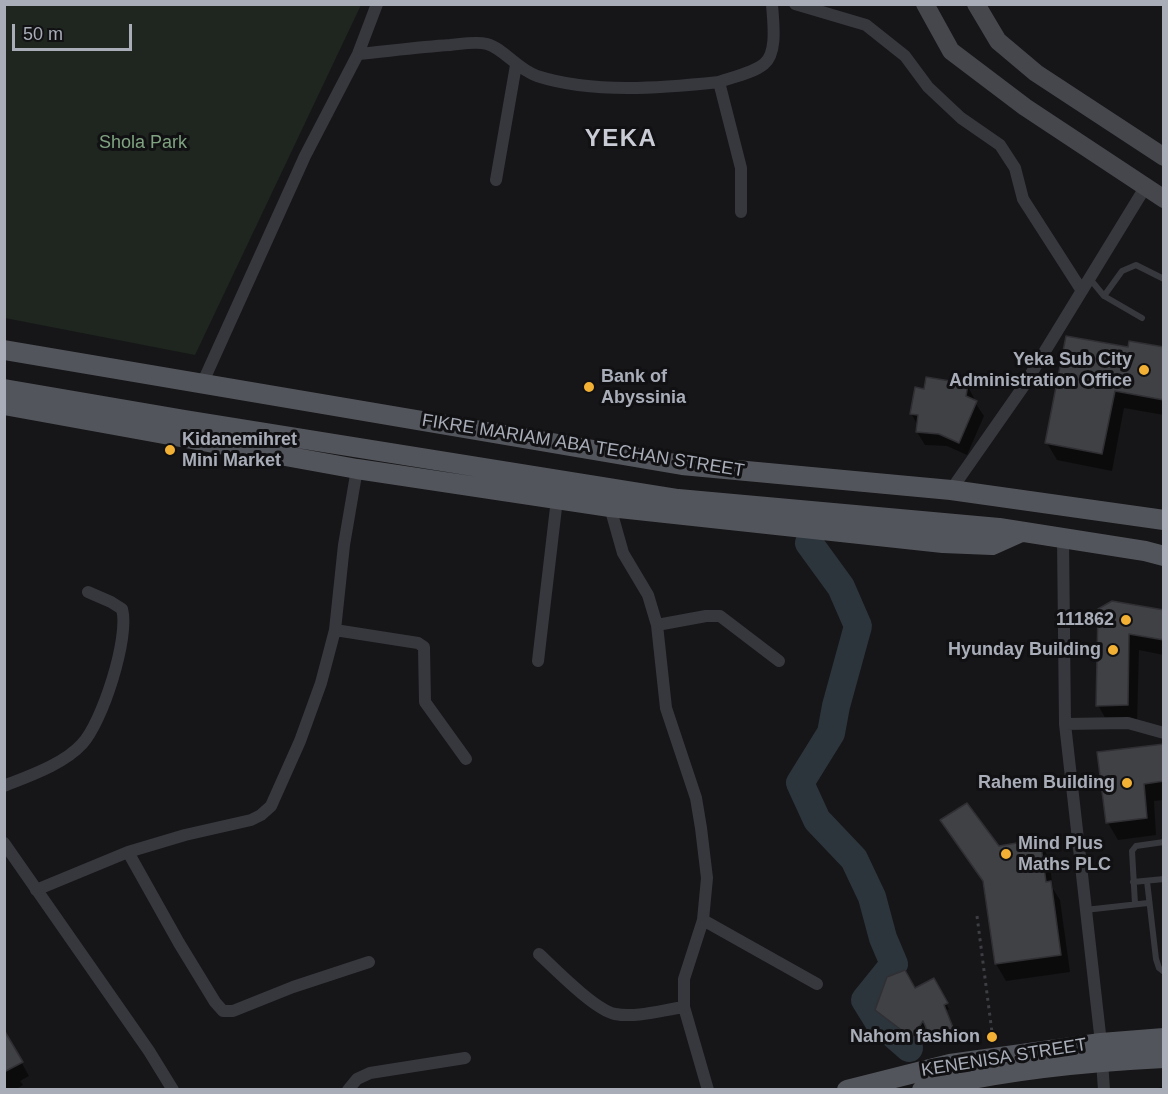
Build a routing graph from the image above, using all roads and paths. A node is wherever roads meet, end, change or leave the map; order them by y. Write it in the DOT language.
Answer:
graph roads {
  1 [pos="378,4"];
  2 [pos="772,4"];
  3 [pos="795,4"];
  4 [pos="925,4"];
  5 [pos="976,4"];
  6 [pos="358,54"];
  7 [pos="516,65"];
  8 [pos="719,82"];
  9 [pos="1162,152"];
  10 [pos="496,180"];
  11 [pos="1146,186"];
  12 [pos="1164,199"];
  13 [pos="741,212"];
  14 [pos="1089,279"];
  15 [pos="1164,279"];
  16 [pos="1082,291"];
  17 [pos="1104,296"];
  18 [pos="1142,318"];
  19 [pos="4,350"];
  20 [pos="202,384"];
  21 [pos="4,389"];
  22 [pos="4,405"];
  23 [pos="682,465"];
  24 [pos="357,469"];
  25 [pos="951,490"];
  26 [pos="557,499"];
  27 [pos="678,499"];
  28 [pos="610,507"];
  29 [pos="1160,519"];
  30 [pos="1021,532"];
  31 [pos="1063,538"];
  32 [pos="1154,554"];
  33 [pos="88,592"];
  34 [pos="657,625"];
  35 [pos="334,630"];
  36 [pos="538,661"];
  37 [pos="779,661"];
  38 [pos="1065,724"];
  39 [pos="1164,733"];
  40 [pos="466,759"];
  41 [pos="4,786"];
  42 [pos="1164,842"];
  43 [pos="4,843"];
  44 [pos="128,852"];
  45 [pos="1164,879"];
  46 [pos="1147,881"];
  47 [pos="1134,882"];
  48 [pos="36,890"];
  49 [pos="1148,903"];
  50 [pos="1135,904"];
  51 [pos="1085,910"];
  52 [pos="977,916"];
  53 [pos="703,920"];
  54 [pos="538,954"];
  55 [pos="369,962"];
  56 [pos="1164,972"];
  57 [pos="817,984"];
  58 [pos="684,1007"];
  59 [pos="1164,1038"];
  60 [pos="1101,1052"];
  61 [pos="995,1057"];
  62 [pos="465,1058"];
  63 [pos="1164,1058"];
  64 [pos="173,1089"];
  65 [pos="348,1089"];
  66 [pos="708,1089"];
  67 [pos="847,1089"];
  68 [pos="922,1089"];
  69 [pos="1104,1089"];
  1 -- 6 [label="street"];
  2 -- 8 [label="street"];
  3 -- 16 [label="street"];
  4 -- 11 [label="main road"];
  5 -- 9 [label="main road"];
  6 -- 7 [label="street"];
  6 -- 20 [label="street"];
  7 -- 8 [label="street"];
  7 -- 10 [label="street"];
  8 -- 13 [label="street"];
  11 -- 12 [label="main road"];
  11 -- 14 [label="street"];
  14 -- 16 [label="street"];
  14 -- 17 [label="lane"];
  15 -- 17 [label="lane"];
  16 -- 25 [label="street"];
  17 -- 18 [label="lane"];
  19 -- 20 [label="main road, FIKRE MARIAM ABA TECHAN STREET"];
  20 -- 23 [label="main road, FIKRE MARIAM ABA TECHAN STREET"];
  21 -- 27 [label="main road, FIKRE MARIAM ABA TECHAN STREET"];
  22 -- 24 [label="main road"];
  23 -- 25 [label="main road, FIKRE MARIAM ABA TECHAN STREET"];
  23 -- 27 [label="main road"];
  24 -- 26 [label="main road"];
  24 -- 35 [label="street"];
  25 -- 29 [label="main road, FIKRE MARIAM ABA TECHAN STREET"];
  26 -- 28 [label="main road"];
  26 -- 36 [label="street"];
  27 -- 30 [label="main road, FIKRE MARIAM ABA TECHAN STREET"];
  28 -- 30 [label="main road"];
  28 -- 34 [label="street"];
  29 -- 32 [label="main road"];
  30 -- 31 [label="main road, FIKRE MARIAM ABA TECHAN STREET"];
  31 -- 32 [label="main road, FIKRE MARIAM ABA TECHAN STREET"];
  31 -- 38 [label="street"];
  33 -- 41 [label="street"];
  34 -- 37 [label="street"];
  34 -- 53 [label="street"];
  35 -- 40 [label="street"];
  35 -- 44 [label="street"];
  38 -- 39 [label="street"];
  38 -- 51 [label="street"];
  42 -- 47 [label="lane"];
  43 -- 48 [label="street"];
  44 -- 48 [label="street"];
  44 -- 55 [label="street"];
  45 -- 46 [label="lane"];
  46 -- 47 [label="lane"];
  46 -- 49 [label="lane"];
  47 -- 50 [label="lane"];
  48 -- 64 [label="street"];
  49 -- 50 [label="lane"];
  49 -- 56 [label="lane"];
  50 -- 51 [label="lane"];
  51 -- 60 [label="street"];
  52 -- 61 [label="path"];
  53 -- 57 [label="street"];
  53 -- 58 [label="street"];
  54 -- 58 [label="street"];
  58 -- 66 [label="street"];
  59 -- 60 [label="main road, KENENISA STREET"];
  60 -- 61 [label="main road, KENENISA STREET"];
  60 -- 63 [label="main road, KENENISA STREET"];
  60 -- 68 [label="main road, KENENISA STREET"];
  60 -- 69 [label="street"];
  61 -- 67 [label="main road, KENENISA STREET"];
  62 -- 65 [label="street"];
}
